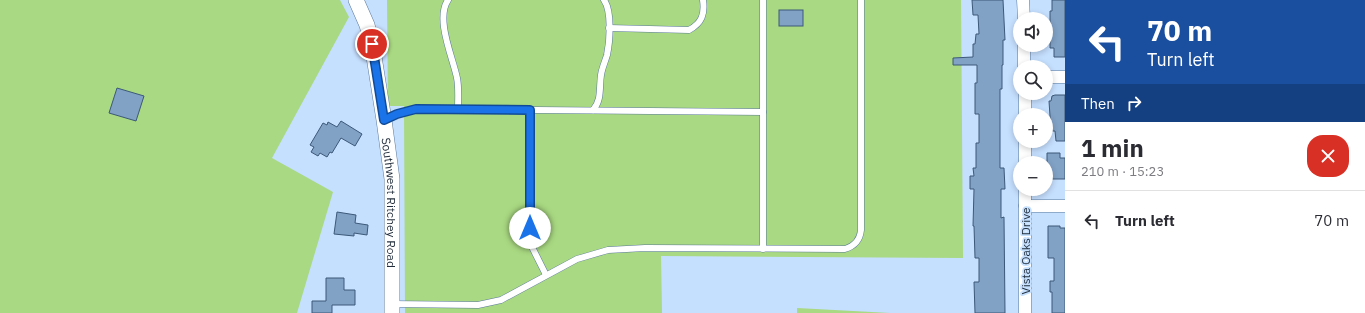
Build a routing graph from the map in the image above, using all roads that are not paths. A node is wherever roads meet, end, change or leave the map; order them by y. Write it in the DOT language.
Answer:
graph roads {
  1 [pos="356,0"];
  2 [pos="448,0"];
  3 [pos="604,0"];
  4 [pos="703,0"];
  5 [pos="763,0"];
  6 [pos="861,0"];
  7 [pos="1023,0"];
  8 [pos="1024,12"];
  9 [pos="609,28"];
  10 [pos="1053,77"];
  11 [pos="1065,77"];
  12 [pos="458,109"];
  13 [pos="530,110"];
  14 [pos="593,110"];
  15 [pos="763,112"];
  16 [pos="384,120"];
  17 [pos="1025,196"];
  18 [pos="1025,206"];
  19 [pos="1065,206"];
  20 [pos="763,249"];
  21 [pos="546,275"];
  22 [pos="392,309"];
  23 [pos="1026,313"];
  1 -- 16 [label="street, Southwest Ritchey Road"];
  2 -- 12 [label="lane"];
  3 -- 9 [label="lane"];
  4 -- 9 [label="lane"];
  5 -- 15 [label="lane"];
  6 -- 20 [label="lane"];
  7 -- 8 [label="street"];
  9 -- 14 [label="lane"];
  10 -- 11 [label="street"];
  12 -- 13 [label="lane"];
  12 -- 16 [label="lane"];
  13 -- 14 [label="lane"];
  13 -- 21 [label="lane"];
  14 -- 15 [label="lane"];
  15 -- 20 [label="lane"];
  16 -- 22 [label="street, Southwest Ritchey Road"];
  17 -- 18 [label="street, Vista Oaks Drive"];
  18 -- 19 [label="street"];
  18 -- 23 [label="street, Vista Oaks Drive"];
  20 -- 21 [label="lane"];
  21 -- 22 [label="lane"];
}
